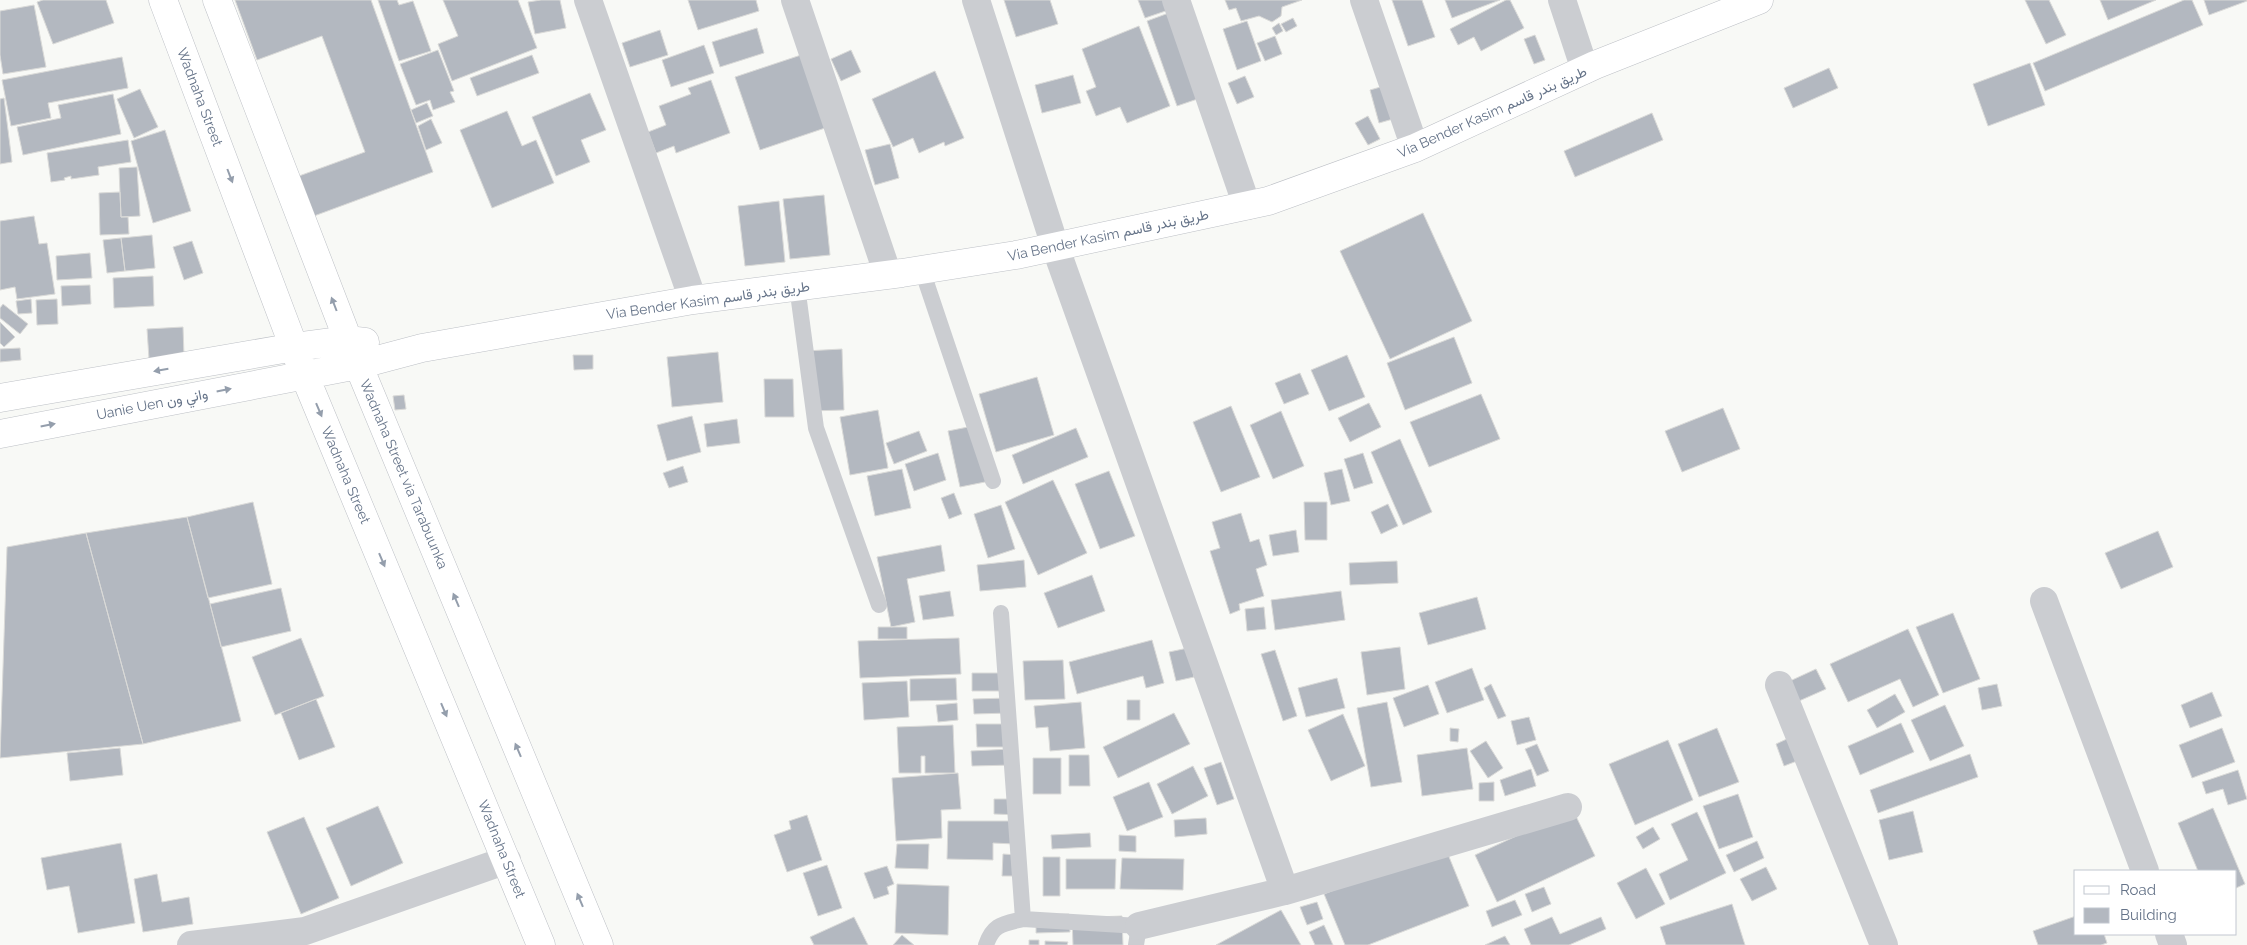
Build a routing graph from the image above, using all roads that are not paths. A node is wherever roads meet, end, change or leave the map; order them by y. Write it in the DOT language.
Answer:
graph roads {
  1 [pos="163,0"];
  2 [pos="217,0"];
  3 [pos="588,0"];
  4 [pos="795,0"];
  5 [pos="976,0"];
  6 [pos="1176,0"];
  7 [pos="1364,0"];
  8 [pos="1562,0"];
  9 [pos="1752,1"];
  10 [pos="1585,70"];
  11 [pos="1415,148"];
  12 [pos="1247,206"];
  13 [pos="1055,246"];
  14 [pos="922,270"];
  15 [pos="888,275"];
  16 [pos="797,286"];
  17 [pos="693,300"];
  18 [pos="295,347"];
  19 [pos="353,352"];
  20 [pos="304,374"];
  21 [pos="0,398"];
  22 [pos="0,434"];
  23 [pos="993,481"];
  24 [pos="2044,601"];
  25 [pos="880,605"];
  26 [pos="1001,613"];
  27 [pos="1779,685"];
  28 [pos="1568,807"];
  29 [pos="507,860"];
  30 [pos="2145,870"];
  31 [pos="1285,891"];
  32 [pos="1023,920"];
  33 [pos="1137,935"];
  34 [pos="191,945"];
  35 [pos="541,945"];
  36 [pos="599,945"];
  37 [pos="986,945"];
  38 [pos="1884,945"];
  1 -- 18 [label="street, Wadnaha Street, one-way"];
  19 -- 2 [label="street, Wadnaha Street via Tarabuunka, one-way"];
  3 -- 17 [label="street"];
  4 -- 15 [label="street"];
  5 -- 13 [label="street"];
  6 -- 12 [label="street"];
  7 -- 11 [label="street"];
  8 -- 10 [label="street"];
  9 -- 10 [label="street, Via Bender Kasim طريق بندر قاسم"];
  10 -- 11 [label="street, Via Bender Kasim طريق بندر قاسم"];
  11 -- 12 [label="street, Via Bender Kasim طريق بندر قاسم"];
  12 -- 13 [label="street, Via Bender Kasim طريق بندر قاسم"];
  13 -- 14 [label="street, Via Bender Kasim طريق بندر قاسم"];
  13 -- 31 [label="street"];
  14 -- 15 [label="street, Via Bender Kasim طريق بندر قاسم"];
  14 -- 23 [label="lane"];
  15 -- 16 [label="street, Via Bender Kasim طريق بندر قاسم"];
  16 -- 17 [label="street, Via Bender Kasim طريق بندر قاسم"];
  16 -- 25 [label="lane"];
  17 -- 19 [label="street, Via Bender Kasim طريق بندر قاسم"];
  18 -- 19 [label="street, Via Bender Kasim طريق بندر قاسم"];
  18 -- 20 [label="street, Wadnaha Street"];
  18 -- 21 [label="street, one-way"];
  19 -- 20 [label="street, Via Bender Kasim طريق بندر قاسم"];
  36 -- 19 [label="street, Wadnaha Street via Tarabuunka, one-way"];
  22 -- 20 [label="street, Uanie Uen واني ون, one-way"];
  20 -- 29 [label="street, Wadnaha Street, one-way"];
  24 -- 30 [label="street"];
  26 -- 32 [label="lane"];
  27 -- 38 [label="street"];
  28 -- 31 [label="street"];
  29 -- 34 [label="street"];
  29 -- 35 [label="street, Wadnaha Street"];
  31 -- 33 [label="street"];
  32 -- 33 [label="lane"];
  32 -- 37 [label="lane"];
}
